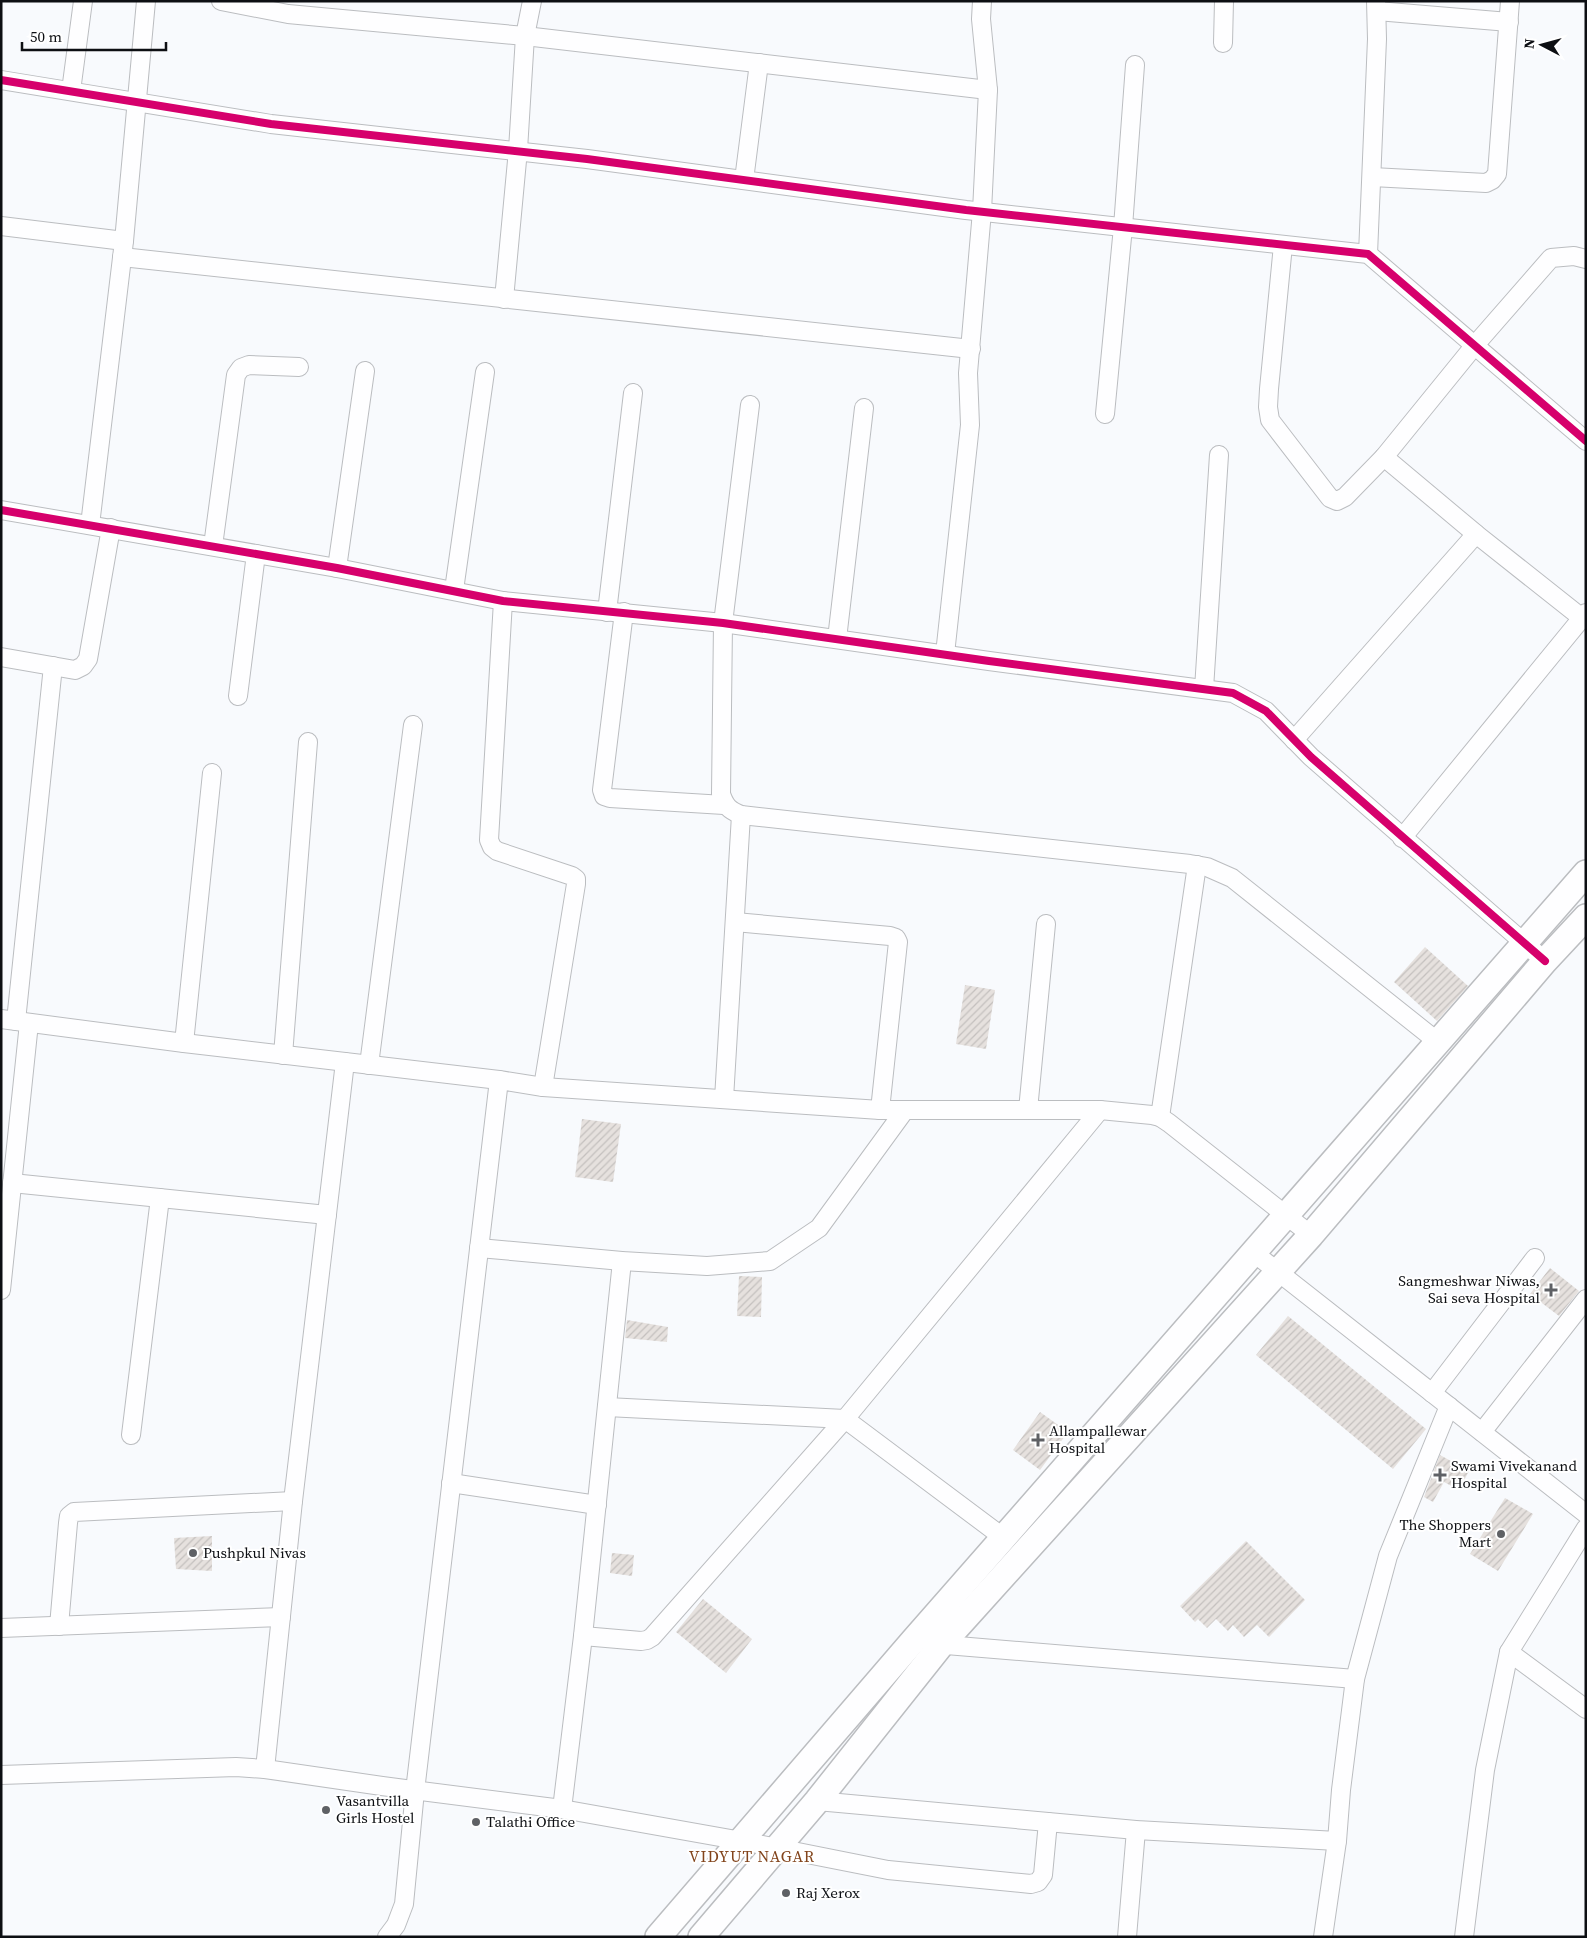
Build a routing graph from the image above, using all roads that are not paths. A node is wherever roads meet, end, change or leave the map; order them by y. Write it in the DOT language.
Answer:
graph roads {
  1 [pos="82,1"];
  2 [pos="146,1"];
  3 [pos="221,1"];
  4 [pos="532,1"];
  5 [pos="982,1"];
  6 [pos="1224,1"];
  7 [pos="1510,1"];
  8 [pos="1376,6"];
  9 [pos="1508,22"];
  10 [pos="526,36"];
  11 [pos="1223,43"];
  12 [pos="759,63"];
  13 [pos="1135,65"];
  14 [pos="1,80"];
  15 [pos="988,90"];
  16 [pos="72,91"];
  17 [pos="136,101"];
  18 [pos="518,150"];
  19 [pos="1372,177"];
  20 [pos="744,180"];
  21 [pos="982,211"];
  22 [pos="1,226"];
  23 [pos="1123,227"];
  24 [pos="1283,245"];
  25 [pos="123,249"];
  26 [pos="1368,254"];
  27 [pos="1586,259"];
  28 [pos="504,299"];
  29 [pos="1474,345"];
  30 [pos="971,349"];
  31 [pos="299,368"];
  32 [pos="365,371"];
  33 [pos="485,372"];
  34 [pos="633,393"];
  35 [pos="750,406"];
  36 [pos="864,408"];
  37 [pos="1105,414"];
  38 [pos="1586,441"];
  39 [pos="1219,455"];
  40 [pos="1384,457"];
  41 [pos="1,510"];
  42 [pos="90,525"];
  43 [pos="111,528"];
  44 [pos="1476,534"];
  45 [pos="212,546"];
  46 [pos="256,554"];
  47 [pos="336,568"];
  48 [pos="454,590"];
  49 [pos="504,601"];
  50 [pos="616,612"];
  51 [pos="1584,616"];
  52 [pos="723,623"];
  53 [pos="837,639"];
  54 [pos="945,654"];
  55 [pos="1,657"];
  56 [pos="53,666"];
  57 [pos="1204,689"];
  58 [pos="238,696"];
  59 [pos="413,724"];
  60 [pos="1294,740"];
  61 [pos="308,742"];
  62 [pos="212,773"];
  63 [pos="724,804"];
  64 [pos="741,815"];
  65 [pos="1402,838"];
  66 [pos="1197,866"];
  67 [pos="1586,873"];
  68 [pos="1586,916"];
  69 [pos="735,922"];
  70 [pos="1046,924"];
  71 [pos="1524,944"];
  72 [pos="1545,961"];
  73 [pos="15,1021"];
  74 [pos="1438,1042"];
  75 [pos="184,1043"];
  76 [pos="284,1055"];
  77 [pos="345,1062"];
  78 [pos="369,1065"];
  79 [pos="499,1080"];
  80 [pos="543,1087"];
  81 [pos="724,1099"];
  82 [pos="880,1110"];
  83 [pos="905,1110"];
  84 [pos="1028,1110"];
  85 [pos="1100,1110"];
  86 [pos="1160,1117"];
  87 [pos="12,1183"];
  88 [pos="160,1198"];
  89 [pos="327,1215"];
  90 [pos="1285,1216"];
  91 [pos="1310,1234"];
  92 [pos="479,1248"];
  93 [pos="1254,1252"];
  94 [pos="1535,1258"];
  95 [pos="622,1261"];
  96 [pos="1277,1271"];
  97 [pos="2,1280"];
  98 [pos="1586,1299"];
  99 [pos="1432,1392"];
  100 [pos="1448,1406"];
  101 [pos="607,1407"];
  102 [pos="845,1419"];
  103 [pos="1482,1432"];
  104 [pos="131,1435"];
  105 [pos="451,1483"];
  106 [pos="293,1501"];
  107 [pos="597,1505"];
  108 [pos="1586,1514"];
  109 [pos="1586,1528"];
  110 [pos="1004,1538"];
  111 [pos="281,1617"];
  112 [pos="59,1626"];
  113 [pos="1,1628"];
  114 [pos="583,1636"];
  115 [pos="913,1641"];
  116 [pos="941,1645"];
  117 [pos="1509,1652"];
  118 [pos="1355,1679"];
  119 [pos="1586,1709"];
  120 [pos="265,1769"];
  121 [pos="1,1775"];
  122 [pos="415,1791"];
  123 [pos="817,1802"];
  124 [pos="562,1809"];
  125 [pos="1048,1822"];
  126 [pos="1136,1830"];
  127 [pos="742,1841"];
  128 [pos="1337,1841"];
  129 [pos="778,1848"];
  130 [pos="387,1937"];
  131 [pos="658,1937"];
  132 [pos="701,1937"];
  133 [pos="1127,1937"];
  134 [pos="1323,1937"];
  135 [pos="1464,1937"];
  1 -- 16 [label="street"];
  2 -- 17 [label="street"];
  3 -- 10 [label="street"];
  4 -- 10 [label="street"];
  5 -- 15 [label="street"];
  6 -- 11 [label="street"];
  7 -- 9 [label="street"];
  8 -- 9 [label="street"];
  8 -- 19 [label="street"];
  9 -- 19 [label="street"];
  10 -- 12 [label="street"];
  10 -- 18 [label="street"];
  12 -- 15 [label="street"];
  12 -- 20 [label="street"];
  13 -- 23 [label="street"];
  14 -- 16 [label="street"];
  15 -- 21 [label="street"];
  16 -- 17 [label="street"];
  17 -- 18 [label="street"];
  17 -- 25 [label="street"];
  18 -- 20 [label="street"];
  18 -- 28 [label="street"];
  19 -- 26 [label="street"];
  20 -- 21 [label="street"];
  21 -- 23 [label="street"];
  21 -- 30 [label="street"];
  22 -- 25 [label="street"];
  23 -- 24 [label="street"];
  23 -- 37 [label="street"];
  24 -- 26 [label="street"];
  24 -- 40 [label="street"];
  25 -- 28 [label="street"];
  25 -- 42 [label="street"];
  26 -- 29 [label="street"];
  27 -- 29 [label="street"];
  28 -- 30 [label="street"];
  29 -- 38 [label="street"];
  29 -- 40 [label="street"];
  30 -- 54 [label="street"];
  31 -- 45 [label="street"];
  32 -- 47 [label="street"];
  33 -- 48 [label="street"];
  34 -- 50 [label="street"];
  35 -- 52 [label="street"];
  36 -- 53 [label="street"];
  39 -- 57 [label="street"];
  40 -- 44 [label="street"];
  41 -- 42 [label="street"];
  42 -- 43 [label="street"];
  43 -- 45 [label="street"];
  43 -- 56 [label="street"];
  44 -- 51 [label="street"];
  44 -- 60 [label="street"];
  45 -- 46 [label="street"];
  46 -- 47 [label="street"];
  46 -- 58 [label="street"];
  47 -- 48 [label="street"];
  48 -- 49 [label="street"];
  49 -- 50 [label="street"];
  49 -- 80 [label="street"];
  50 -- 52 [label="street"];
  50 -- 63 [label="street"];
  51 -- 65 [label="street"];
  52 -- 53 [label="street"];
  52 -- 63 [label="street"];
  53 -- 54 [label="street"];
  54 -- 57 [label="street"];
  55 -- 56 [label="street"];
  56 -- 73 [label="street"];
  57 -- 60 [label="street"];
  59 -- 78 [label="street"];
  60 -- 65 [label="street"];
  61 -- 76 [label="street"];
  62 -- 75 [label="street"];
  63 -- 64 [label="street"];
  64 -- 66 [label="street"];
  64 -- 69 [label="street"];
  65 -- 71 [label="street"];
  66 -- 74 [label="street"];
  66 -- 86 [label="street"];
  67 -- 71 [label="main road"];
  68 -- 72 [label="main road"];
  69 -- 81 [label="street"];
  69 -- 82 [label="street"];
  70 -- 84 [label="street"];
  71 -- 72 [label="street"];
  71 -- 74 [label="main road"];
  72 -- 91 [label="main road"];
  73 -- 75 [label="street"];
  73 -- 87 [label="street"];
  74 -- 90 [label="main road"];
  75 -- 76 [label="street"];
  76 -- 77 [label="street"];
  77 -- 78 [label="street"];
  77 -- 89 [label="street"];
  78 -- 79 [label="street"];
  79 -- 80 [label="street"];
  79 -- 92 [label="street"];
  80 -- 81 [label="street"];
  81 -- 82 [label="street"];
  82 -- 83 [label="street"];
  83 -- 84 [label="street"];
  83 -- 95 [label="street"];
  84 -- 85 [label="street"];
  85 -- 86 [label="street"];
  85 -- 102 [label="street"];
  86 -- 90 [label="street"];
  87 -- 88 [label="street"];
  87 -- 97 [label="street"];
  88 -- 89 [label="street"];
  88 -- 104 [label="street"];
  89 -- 106 [label="street"];
  90 -- 91 [label="street"];
  90 -- 93 [label="main road"];
  91 -- 96 [label="main road"];
  92 -- 95 [label="street"];
  92 -- 105 [label="street"];
  93 -- 96 [label="street"];
  93 -- 110 [label="main road"];
  94 -- 99 [label="street"];
  95 -- 101 [label="street"];
  96 -- 99 [label="street"];
  96 -- 116 [label="main road"];
  98 -- 103 [label="street"];
  99 -- 100 [label="street"];
  100 -- 103 [label="street"];
  100 -- 118 [label="street"];
  101 -- 102 [label="street"];
  101 -- 107 [label="street"];
  102 -- 110 [label="street"];
  102 -- 114 [label="street"];
  103 -- 108 [label="street"];
  105 -- 107 [label="street"];
  105 -- 122 [label="street"];
  106 -- 111 [label="street"];
  106 -- 112 [label="street"];
  107 -- 114 [label="street"];
  109 -- 117 [label="street"];
  110 -- 115 [label="main road"];
  111 -- 112 [label="street"];
  111 -- 120 [label="street"];
  112 -- 113 [label="street"];
  114 -- 124 [label="street"];
  115 -- 116 [label="street"];
  115 -- 127 [label="main road"];
  116 -- 118 [label="street"];
  116 -- 123 [label="main road"];
  117 -- 119 [label="street"];
  117 -- 135 [label="street"];
  118 -- 128 [label="street"];
  120 -- 121 [label="street"];
  120 -- 122 [label="street"];
  122 -- 124 [label="street"];
  122 -- 130 [label="street"];
  123 -- 125 [label="street"];
  123 -- 129 [label="main road"];
  124 -- 127 [label="street"];
  125 -- 126 [label="street"];
  125 -- 129 [label="street"];
  126 -- 128 [label="street"];
  126 -- 133 [label="street"];
  127 -- 129 [label="street"];
  127 -- 131 [label="main road"];
  128 -- 134 [label="street"];
  129 -- 132 [label="main road"];
}
